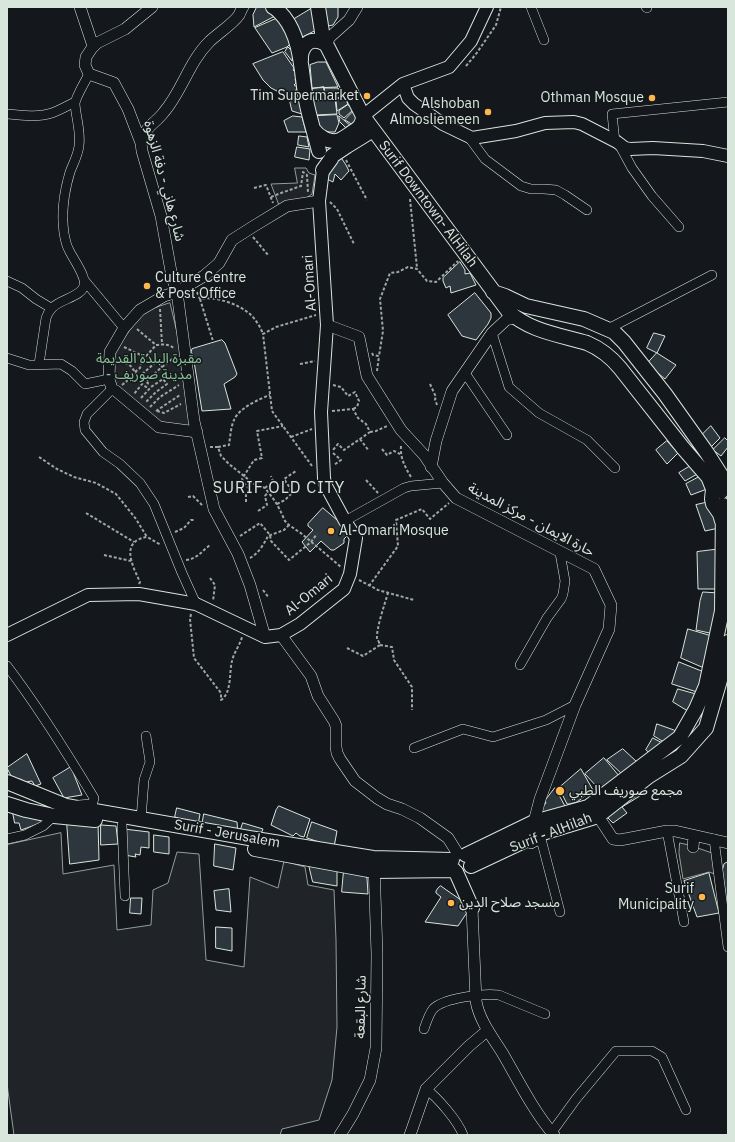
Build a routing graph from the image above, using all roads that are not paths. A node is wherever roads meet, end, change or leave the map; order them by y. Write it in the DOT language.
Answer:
graph roads {
  1 [pos="80,7"];
  2 [pos="152,7"];
  3 [pos="243,7"];
  4 [pos="273,7"];
  5 [pos="318,7"];
  6 [pos="357,7"];
  7 [pos="487,7"];
  8 [pos="530,7"];
  9 [pos="544,40"];
  10 [pos="326,44"];
  11 [pos="93,46"];
  12 [pos="301,62"];
  13 [pos="89,74"];
  14 [pos="403,84"];
  15 [pos="75,102"];
  16 [pos="728,102"];
  17 [pos="7,114"];
  18 [pos="363,116"];
  19 [pos="313,129"];
  20 [pos="373,130"];
  21 [pos="468,136"];
  22 [pos="617,143"];
  23 [pos="141,144"];
  24 [pos="728,156"];
  25 [pos="323,161"];
  26 [pos="314,201"];
  27 [pos="587,210"];
  28 [pos="679,227"];
  29 [pos="712,275"];
  30 [pos="84,280"];
  31 [pos="7,281"];
  32 [pos="177,292"];
  33 [pos="493,292"];
  34 [pos="51,308"];
  35 [pos="327,319"];
  36 [pos="520,320"];
  37 [pos="128,327"];
  38 [pos="608,329"];
  39 [pos="492,333"];
  40 [pos="7,358"];
  41 [pos="39,364"];
  42 [pos="465,373"];
  43 [pos="113,385"];
  44 [pos="197,432"];
  45 [pos="507,435"];
  46 [pos="432,467"];
  47 [pos="615,468"];
  48 [pos="708,478"];
  49 [pos="443,483"];
  50 [pos="726,494"];
  51 [pos="345,521"];
  52 [pos="723,525"];
  53 [pos="560,553"];
  54 [pos="194,608"];
  55 [pos="7,635"];
  56 [pos="281,635"];
  57 [pos="265,637"];
  58 [pos="728,642"];
  59 [pos="7,666"];
  60 [pos="520,666"];
  61 [pos="575,706"];
  62 [pos="146,736"];
  63 [pos="414,748"];
  64 [pos="7,782"];
  65 [pos="7,804"];
  66 [pos="59,812"];
  67 [pos="598,816"];
  68 [pos="141,819"];
  69 [pos="534,822"];
  70 [pos="122,825"];
  71 [pos="667,831"];
  72 [pos="694,836"];
  73 [pos="7,839"];
  74 [pos="714,839"];
  75 [pos="523,842"];
  76 [pos="728,843"];
  77 [pos="693,847"];
  78 [pos="461,864"];
  79 [pos="374,865"];
  80 [pos="125,896"];
  81 [pos="472,908"];
  82 [pos="560,912"];
  83 [pos="684,922"];
  84 [pos="728,948"];
  85 [pos="476,995"];
  86 [pos="545,1014"];
  87 [pos="424,1029"];
  88 [pos="488,1030"];
  89 [pos="426,1089"];
  90 [pos="686,1110"];
  91 [pos="553,1133"];
  92 [pos="340,1135"];
  93 [pos="410,1135"];
  94 [pos="463,1135"];
  1 -- 11 [label="street"];
  2 -- 11 [label="street"];
  3 -- 23 [label="street"];
  4 -- 12 [label="main road"];
  5 -- 10 [label="main road, Surif Downtown- AlHilah"];
  6 -- 10 [label="street"];
  7 -- 14 [label="main road"];
  8 -- 9 [label="street"];
  10 -- 12 [label="main road"];
  10 -- 18 [label="main road, Surif Downtown- AlHilah"];
  11 -- 13 [label="street"];
  12 -- 19 [label="main road"];
  13 -- 15 [label="street"];
  13 -- 23 [label="street, شارع هاني - دفة الزهوة"];
  14 -- 18 [label="main road"];
  14 -- 21 [label="main road"];
  15 -- 17 [label="street"];
  15 -- 30 [label="street"];
  16 -- 22 [label="street"];
  18 -- 19 [label="main road"];
  18 -- 20 [label="main road, Surif Downtown- AlHilah"];
  19 -- 25 [label="main road"];
  20 -- 25 [label="main road"];
  20 -- 33 [label="main road, Surif Downtown- AlHilah"];
  21 -- 22 [label="main road"];
  21 -- 27 [label="street"];
  22 -- 24 [label="main road"];
  22 -- 28 [label="street"];
  23 -- 32 [label="street, شارع هاني - دفة الزهوة"];
  25 -- 26 [label="main road, Al-Omari"];
  26 -- 32 [label="street"];
  26 -- 35 [label="main road, Al-Omari"];
  29 -- 38 [label="street"];
  30 -- 34 [label="street"];
  30 -- 37 [label="street"];
  31 -- 34 [label="street"];
  32 -- 37 [label="street"];
  32 -- 44 [label="street, شارع هاني - دفة الزهوة"];
  33 -- 36 [label="main road, Surif Downtown- AlHilah"];
  33 -- 38 [label="main road"];
  34 -- 41 [label="street"];
  35 -- 46 [label="street, حارة الايمان - مركز المدينة"];
  35 -- 51 [label="main road, Al-Omari"];
  36 -- 39 [label="street"];
  36 -- 48 [label="main road, Surif Downtown- AlHilah"];
  37 -- 43 [label="street"];
  38 -- 50 [label="main road"];
  39 -- 42 [label="street"];
  39 -- 47 [label="street"];
  40 -- 41 [label="street"];
  41 -- 43 [label="street"];
  42 -- 45 [label="street"];
  42 -- 46 [label="street"];
  43 -- 44 [label="street"];
  43 -- 54 [label="street"];
  44 -- 57 [label="street, شارع هاني - دفة الزهوة"];
  46 -- 49 [label="street, حارة الايمان - مركز المدينة"];
  48 -- 50 [label="main road, Surif Downtown- AlHilah"];
  48 -- 52 [label="main road"];
  49 -- 51 [label="street"];
  49 -- 53 [label="street, حارة الايمان - مركز المدينة"];
  50 -- 52 [label="main road, Surif - AlHilah"];
  51 -- 56 [label="main road, Al-Omari"];
  52 -- 69 [label="main road, Surif - AlHilah"];
  53 -- 60 [label="street"];
  53 -- 61 [label="street, حارة الايمان - مركز المدينة"];
  54 -- 55 [label="main road"];
  54 -- 57 [label="main road"];
  56 -- 57 [label="main road, Al-Omari"];
  56 -- 78 [label="street"];
  58 -- 67 [label="main road, Surif - AlHilah"];
  59 -- 66 [label="street"];
  61 -- 63 [label="street"];
  61 -- 69 [label="street, حارة الايمان - مركز المدينة"];
  62 -- 68 [label="street"];
  64 -- 66 [label="main road"];
  65 -- 66 [label="main road, Surif - Jerusalem"];
  66 -- 68 [label="main road, Surif - Jerusalem"];
  66 -- 70 [label="main road, Surif - Jerusalem"];
  66 -- 73 [label="street"];
  67 -- 71 [label="street"];
  67 -- 75 [label="main road, Surif - AlHilah"];
  68 -- 79 [label="main road, Surif - Jerusalem"];
  69 -- 75 [label="main road"];
  69 -- 78 [label="main road, Surif - AlHilah"];
  70 -- 79 [label="main road, Surif - Jerusalem"];
  70 -- 80 [label="street"];
  71 -- 72 [label="street"];
  71 -- 83 [label="street"];
  72 -- 74 [label="street"];
  72 -- 77 [label="street"];
  74 -- 76 [label="street"];
  74 -- 84 [label="street"];
  75 -- 78 [label="main road, Surif - AlHilah"];
  75 -- 82 [label="street"];
  78 -- 79 [label="main road, Surif - Jerusalem"];
  78 -- 81 [label="main road"];
  79 -- 92 [label="street, شارع البقعة"];
  81 -- 85 [label="street"];
  85 -- 86 [label="street"];
  85 -- 87 [label="street"];
  85 -- 88 [label="street"];
  88 -- 89 [label="street"];
  88 -- 91 [label="street"];
  89 -- 93 [label="street"];
  89 -- 94 [label="street"];
  90 -- 91 [label="street"];
}
